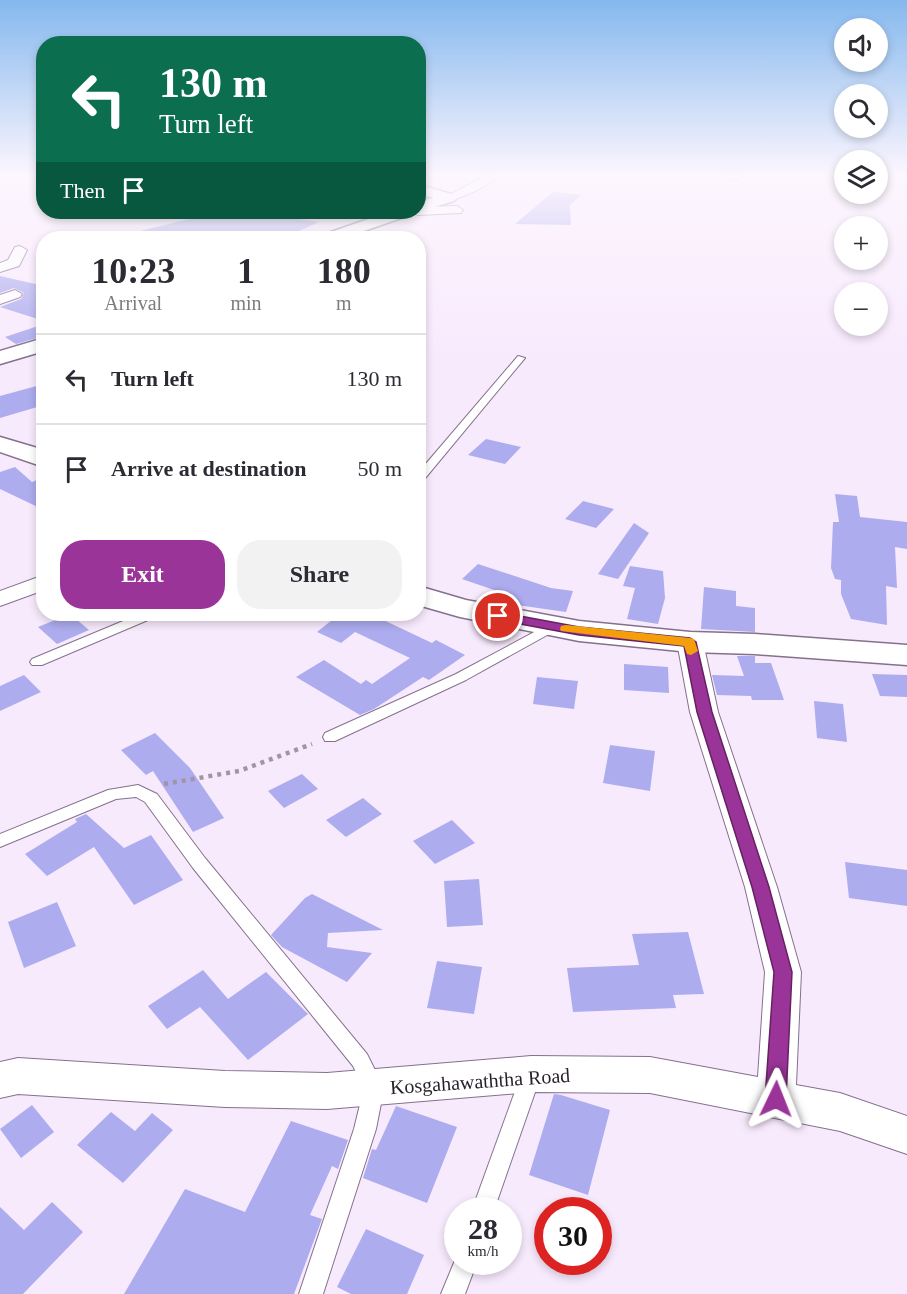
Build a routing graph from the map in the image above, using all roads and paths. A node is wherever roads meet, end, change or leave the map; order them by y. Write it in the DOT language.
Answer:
graph roads {
  1 [pos="20,250"];
  2 [pos="0,268"];
  3 [pos="15,294"];
  4 [pos="0,300"];
  5 [pos="36,347"];
  6 [pos="0,358"];
  7 [pos="520,358"];
  8 [pos="0,444"];
  9 [pos="36,456"];
  10 [pos="426,470"];
  11 [pos="36,585"];
  12 [pos="426,597"];
  13 [pos="0,599"];
  14 [pos="134,621"];
  15 [pos="553,626"];
  16 [pos="690,642"];
  17 [pos="907,655"];
  18 [pos="37,662"];
  19 [pos="330,737"];
  20 [pos="138,791"];
  21 [pos="0,841"];
  22 [pos="531,1074"];
  23 [pos="0,1080"];
  24 [pos="374,1088"];
  25 [pos="776,1099"];
  26 [pos="907,1135"];
  27 [pos="488,1197"];
  28 [pos="460,1275"];
  29 [pos="311,1294"];
  30 [pos="453,1294"];
  1 -- 2 [label="street"];
  3 -- 4 [label="street"];
  5 -- 6 [label="main road"];
  7 -- 10 [label="lane"];
  8 -- 9 [label="main road"];
  11 -- 13 [label="street"];
  12 -- 15 [label="main road"];
  14 -- 18 [label="lane"];
  15 -- 16 [label="main road"];
  15 -- 19 [label="lane"];
  16 -- 17 [label="main road"];
  16 -- 25 [label="street"];
  19 -- 20 [label="path"];
  20 -- 21 [label="lane"];
  20 -- 24 [label="lane"];
  22 -- 24 [label="street, Kosgahawaththa Road"];
  22 -- 25 [label="street, Kosgahawaththa Road"];
  22 -- 27 [label="lane"];
  23 -- 24 [label="street, Kosgahawaththa Road"];
  24 -- 29 [label="lane"];
  25 -- 26 [label="street, Kosgahawaththa Road"];
  28 -- 30 [label="lane"];
}
